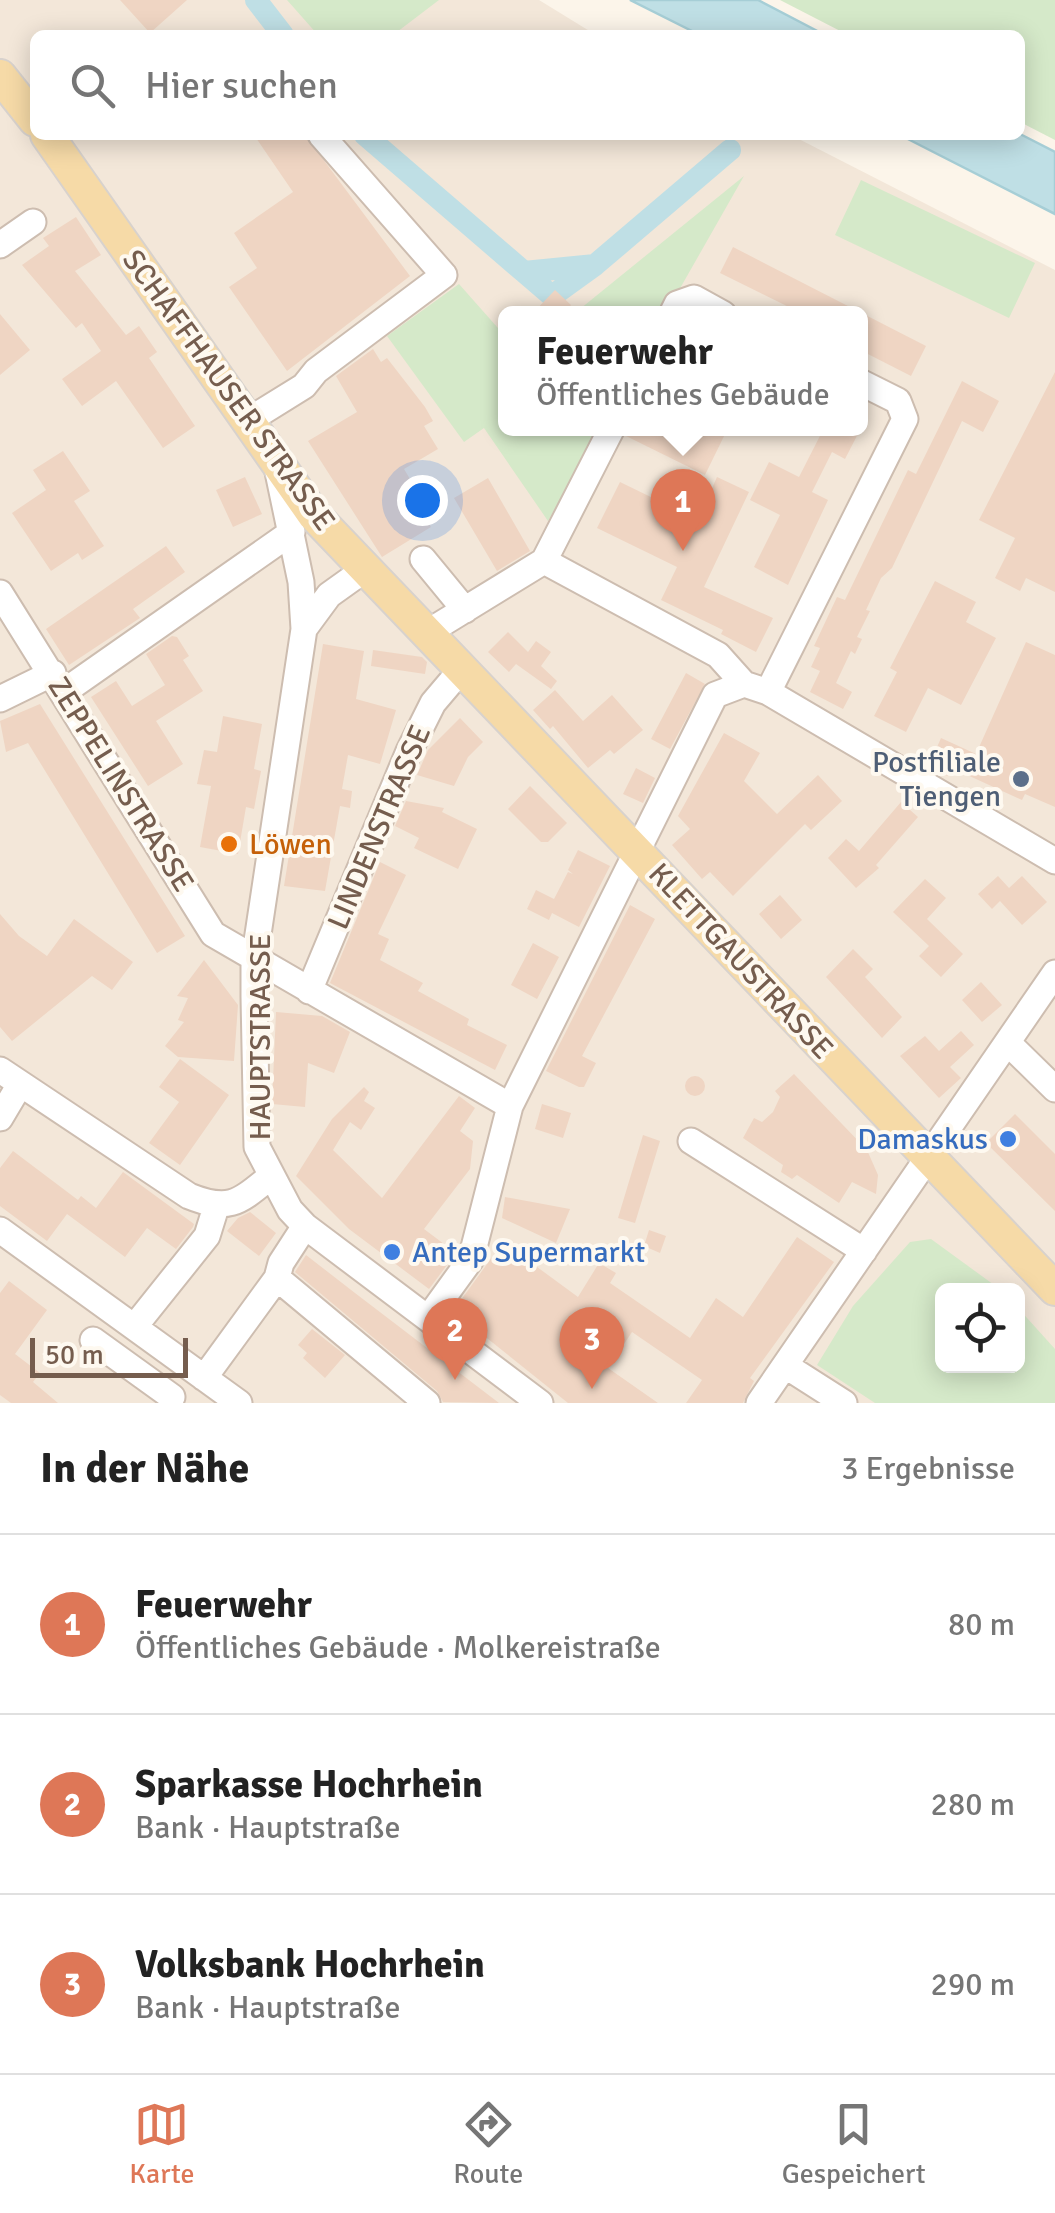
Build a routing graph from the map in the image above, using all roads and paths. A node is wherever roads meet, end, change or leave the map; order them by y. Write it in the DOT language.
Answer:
graph roads {
  1 [pos="0,76"];
  2 [pos="30,114"];
  3 [pos="50,140"];
  4 [pos="326,140"];
  5 [pos="33,222"];
  6 [pos="0,245"];
  7 [pos="676,306"];
  8 [pos="709,306"];
  9 [pos="868,386"];
  10 [pos="246,422"];
  11 [pos="608,436"];
  12 [pos="276,464"];
  13 [pos="292,532"];
  14 [pos="423,559"];
  15 [pos="544,562"];
  16 [pos="364,570"];
  17 [pos="0,593"];
  18 [pos="465,610"];
  19 [pos="304,630"];
  20 [pos="425,634"];
  21 [pos="461,670"];
  22 [pos="59,682"];
  23 [pos="756,688"];
  24 [pos="0,700"];
  25 [pos="638,853"];
  26 [pos="1055,861"];
  27 [pos="254,961"];
  28 [pos="1055,972"];
  29 [pos="309,991"];
  30 [pos="1008,1043"];
  31 [pos="9,1078"];
  32 [pos="1055,1089"];
  33 [pos="510,1106"];
  34 [pos="0,1118"];
  35 [pos="692,1141"];
  36 [pos="930,1157"];
  37 [pos="270,1177"];
  38 [pos="216,1207"];
  39 [pos="304,1226"];
  40 [pos="0,1230"];
  41 [pos="864,1251"];
  42 [pos="277,1278"];
  43 [pos="1055,1288"];
  44 [pos="429,1316"];
  45 [pos="135,1326"];
  46 [pos="92,1340"];
  47 [pos="158,1344"];
  48 [pos="786,1366"];
  49 [pos="136,1371"];
  50 [pos="204,1378"];
  51 [pos="172,1398"];
  52 [pos="239,1403"];
  53 [pos="427,1403"];
  54 [pos="540,1403"];
  55 [pos="759,1403"];
  56 [pos="844,1403"];
  1 -- 2 [label="main road"];
  3 -- 10 [label="main road, SCHAFFHAUSER STRASSE"];
  4 -- 10 [label="street"];
  5 -- 6 [label="street"];
  7 -- 8 [label="street"];
  9 -- 23 [label="street"];
  10 -- 12 [label="main road, SCHAFFHAUSER STRASSE"];
  11 -- 15 [label="street"];
  12 -- 13 [label="street"];
  12 -- 16 [label="main road, SCHAFFHAUSER STRASSE"];
  13 -- 19 [label="street"];
  13 -- 22 [label="street"];
  14 -- 18 [label="street"];
  15 -- 18 [label="street"];
  15 -- 23 [label="street"];
  16 -- 19 [label="street"];
  16 -- 20 [label="main road, SCHAFFHAUSER STRASSE"];
  17 -- 22 [label="street, ZEPPELINSTRASSE"];
  18 -- 20 [label="street"];
  19 -- 27 [label="street, HAUPTSTRASSE"];
  20 -- 21 [label="main road, KLETTGAUSTRASSE"];
  21 -- 25 [label="main road, KLETTGAUSTRASSE"];
  21 -- 29 [label="street, LINDENSTRASSE"];
  22 -- 24 [label="street"];
  22 -- 27 [label="street, ZEPPELINSTRASSE"];
  23 -- 25 [label="street"];
  23 -- 26 [label="street"];
  25 -- 33 [label="street"];
  25 -- 36 [label="main road, KLETTGAUSTRASSE"];
  27 -- 29 [label="street, ZEPPELINSTRASSE"];
  27 -- 37 [label="street, HAUPTSTRASSE"];
  28 -- 30 [label="street"];
  29 -- 33 [label="street, ZEPPELINSTRASSE"];
  30 -- 32 [label="street"];
  30 -- 36 [label="street"];
  31 -- 34 [label="street"];
  31 -- 38 [label="street"];
  33 -- 44 [label="street"];
  35 -- 41 [label="street"];
  36 -- 41 [label="street"];
  36 -- 43 [label="main road, KLETTGAUSTRASSE"];
  37 -- 38 [label="street"];
  37 -- 39 [label="street, HAUPTSTRASSE"];
  38 -- 45 [label="street"];
  39 -- 42 [label="street"];
  39 -- 44 [label="street, HAUPTSTRASSE"];
  40 -- 45 [label="street"];
  41 -- 48 [label="street"];
  42 -- 50 [label="street"];
  42 -- 53 [label="street"];
  44 -- 54 [label="street, HAUPTSTRASSE"];
  45 -- 47 [label="street"];
  46 -- 49 [label="street"];
  47 -- 49 [label="street"];
  47 -- 50 [label="street"];
  48 -- 55 [label="street"];
  48 -- 56 [label="street"];
  49 -- 51 [label="street"];
  50 -- 52 [label="street"];
}
